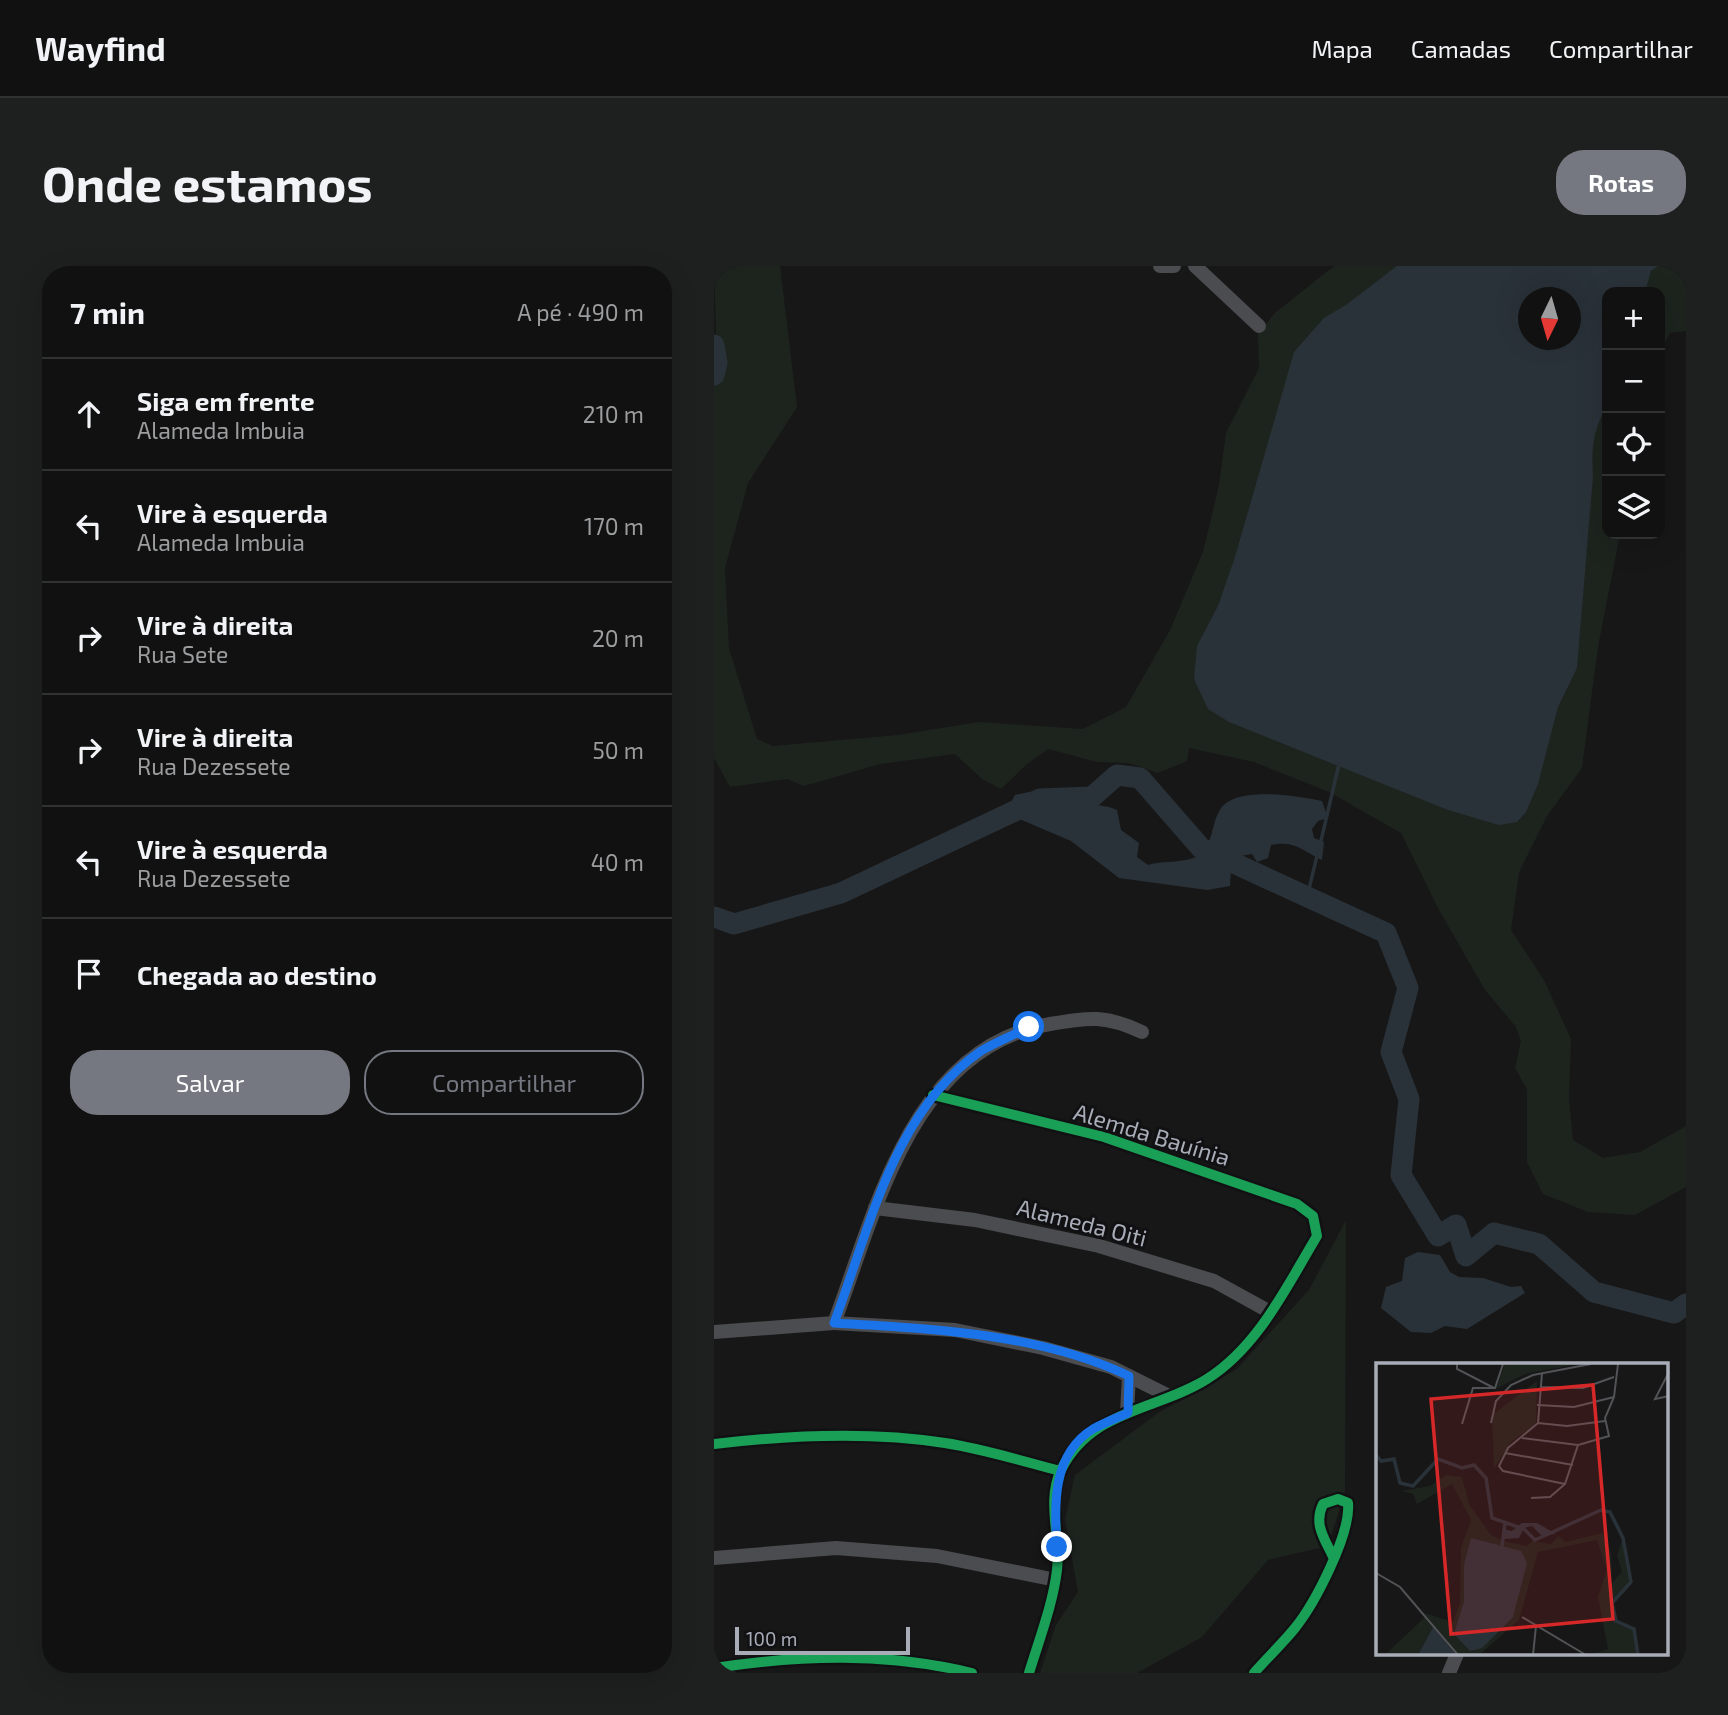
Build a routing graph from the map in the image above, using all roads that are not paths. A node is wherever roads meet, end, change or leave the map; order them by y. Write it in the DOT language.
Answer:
graph roads {
  1 [pos="1160,266"];
  2 [pos="1174,266"];
  3 [pos="1195,266"];
  4 [pos="1259,326"];
  5 [pos="1142,1032"];
  6 [pos="933,1095"];
  7 [pos="875,1208"];
  8 [pos="1270,1312"];
  9 [pos="834,1323"];
  10 [pos="714,1332"];
  11 [pos="1129,1376"];
  12 [pos="1171,1397"];
  13 [pos="1128,1413"];
  14 [pos="714,1444"];
  15 [pos="1060,1471"];
  16 [pos="714,1558"];
  17 [pos="1334,1559"];
  18 [pos="1056,1580"];
  19 [pos="1456,1656"];
  20 [pos="714,1668"];
  21 [pos="972,1673"];
  22 [pos="1030,1673"];
  23 [pos="1254,1673"];
  24 [pos="1449,1673"];
  1 -- 2 [label="street"];
  3 -- 4 [label="street"];
  5 -- 6 [label="street"];
  6 -- 7 [label="street"];
  6 -- 8 [label="street, Alemda Bauínia"];
  7 -- 8 [label="street, Alameda Oiti"];
  7 -- 9 [label="street"];
  8 -- 12 [label="street"];
  9 -- 10 [label="street"];
  9 -- 11 [label="street"];
  11 -- 12 [label="street"];
  11 -- 13 [label="street"];
  12 -- 13 [label="street"];
  13 -- 15 [label="street"];
  14 -- 15 [label="street"];
  15 -- 18 [label="street"];
  16 -- 18 [label="street"];
  17 -- 23 [label="street"];
  18 -- 22 [label="street"];
  19 -- 24 [label="street"];
  20 -- 21 [label="street"];
}
